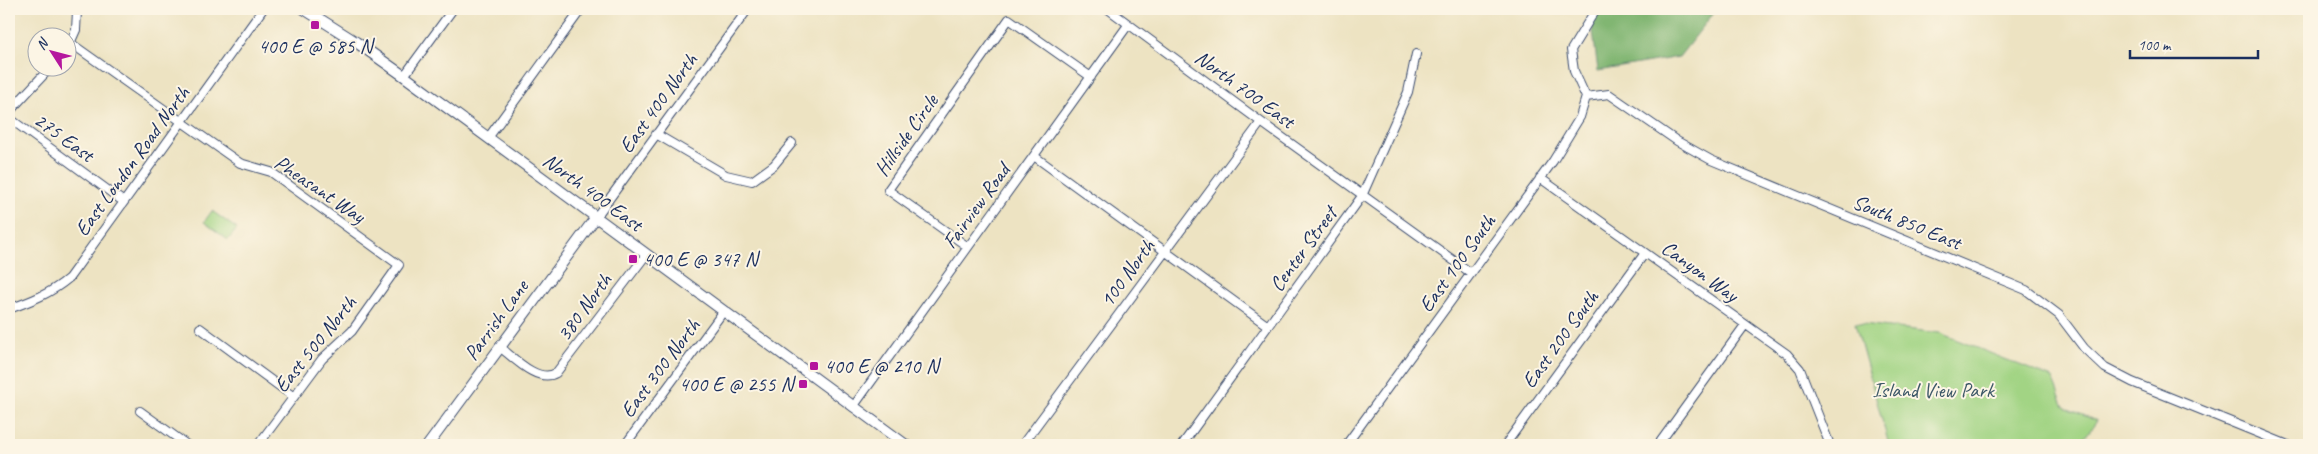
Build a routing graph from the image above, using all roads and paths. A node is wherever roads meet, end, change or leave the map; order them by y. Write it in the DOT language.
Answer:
graph roads {
  1 [pos="263,9"];
  2 [pos="304,9"];
  3 [pos="454,9"];
  4 [pos="748,9"];
  5 [pos="1108,9"];
  6 [pos="1596,9"];
  7 [pos="78,11"];
  8 [pos="580,11"];
  9 [pos="1128,25"];
  10 [pos="76,28"];
  11 [pos="78,51"];
  12 [pos="1416,54"];
  13 [pos="404,76"];
  14 [pos="1091,77"];
  15 [pos="41,78"];
  16 [pos="1586,96"];
  17 [pos="9,112"];
  18 [pos="9,118"];
  19 [pos="182,122"];
  20 [pos="1260,122"];
  21 [pos="656,134"];
  22 [pos="488,138"];
  23 [pos="792,143"];
  24 [pos="1034,156"];
  25 [pos="1540,178"];
  26 [pos="1362,196"];
  27 [pos="124,202"];
  28 [pos="596,217"];
  29 [pos="968,247"];
  30 [pos="1165,252"];
  31 [pos="1644,253"];
  32 [pos="646,255"];
  33 [pos="399,265"];
  34 [pos="1471,273"];
  35 [pos="9,309"];
  36 [pos="723,312"];
  37 [pos="1745,325"];
  38 [pos="1268,326"];
  39 [pos="200,328"];
  40 [pos="500,347"];
  41 [pos="294,397"];
  42 [pos="853,407"];
  43 [pos="140,411"];
  44 [pos="187,445"];
  45 [pos="258,445"];
  46 [pos="428,445"];
  47 [pos="625,445"];
  48 [pos="906,445"];
  49 [pos="1022,445"];
  50 [pos="1182,445"];
  51 [pos="1346,445"];
  52 [pos="1504,445"];
  53 [pos="1658,445"];
  54 [pos="1830,445"];
  55 [pos="2288,445"];
  1 -- 19 [label="street, East London Road North"];
  2 -- 13 [label="street, North 400 East"];
  3 -- 13 [label="street"];
  4 -- 21 [label="street, East 400 North"];
  5 -- 9 [label="street, North 700 East"];
  6 -- 16 [label="street"];
  7 -- 10 [label="street"];
  8 -- 22 [label="street"];
  9 -- 14 [label="street, Fairview Road"];
  9 -- 20 [label="street, North 700 East"];
  11 -- 19 [label="street, Pheasant Way"];
  12 -- 26 [label="street, Center Street"];
  13 -- 22 [label="street, North 400 East"];
  14 -- 24 [label="street, Fairview Road"];
  14 -- 29 [label="street, Hillside Circle"];
  15 -- 17 [label="street"];
  16 -- 25 [label="street, East 100 South"];
  16 -- 55 [label="street, South 850 East"];
  18 -- 27 [label="street, 275 East"];
  19 -- 27 [label="street, East London Road North"];
  19 -- 33 [label="street, Pheasant Way"];
  20 -- 26 [label="street, North 700 East"];
  20 -- 30 [label="street, 100 North"];
  21 -- 23 [label="street"];
  21 -- 28 [label="street, East 400 North"];
  22 -- 28 [label="street, North 400 East"];
  24 -- 29 [label="street, Fairview Road"];
  24 -- 30 [label="street"];
  25 -- 31 [label="street, Canyon Way"];
  25 -- 34 [label="street, East 100 South"];
  26 -- 34 [label="street, North 700 East"];
  26 -- 38 [label="street, Center Street"];
  27 -- 35 [label="street, East London Road North"];
  28 -- 32 [label="street, North 400 East"];
  28 -- 40 [label="street, Parrish Lane"];
  29 -- 42 [label="street, Fairview Road"];
  30 -- 38 [label="street"];
  30 -- 49 [label="street, 100 North"];
  31 -- 37 [label="street, Canyon Way"];
  31 -- 52 [label="street, East 200 South"];
  32 -- 36 [label="street, North 400 East"];
  32 -- 40 [label="street, 380 North"];
  33 -- 41 [label="street, East 500 North"];
  34 -- 51 [label="street, East 100 South"];
  36 -- 42 [label="street, North 400 East"];
  36 -- 47 [label="street, East 300 North"];
  37 -- 53 [label="street"];
  37 -- 54 [label="street, Canyon Way"];
  38 -- 50 [label="street, Center Street"];
  39 -- 41 [label="street"];
  40 -- 46 [label="street, Parrish Lane"];
  41 -- 45 [label="street, East 500 North"];
  42 -- 48 [label="street, North 400 East"];
  43 -- 44 [label="street"];
}
